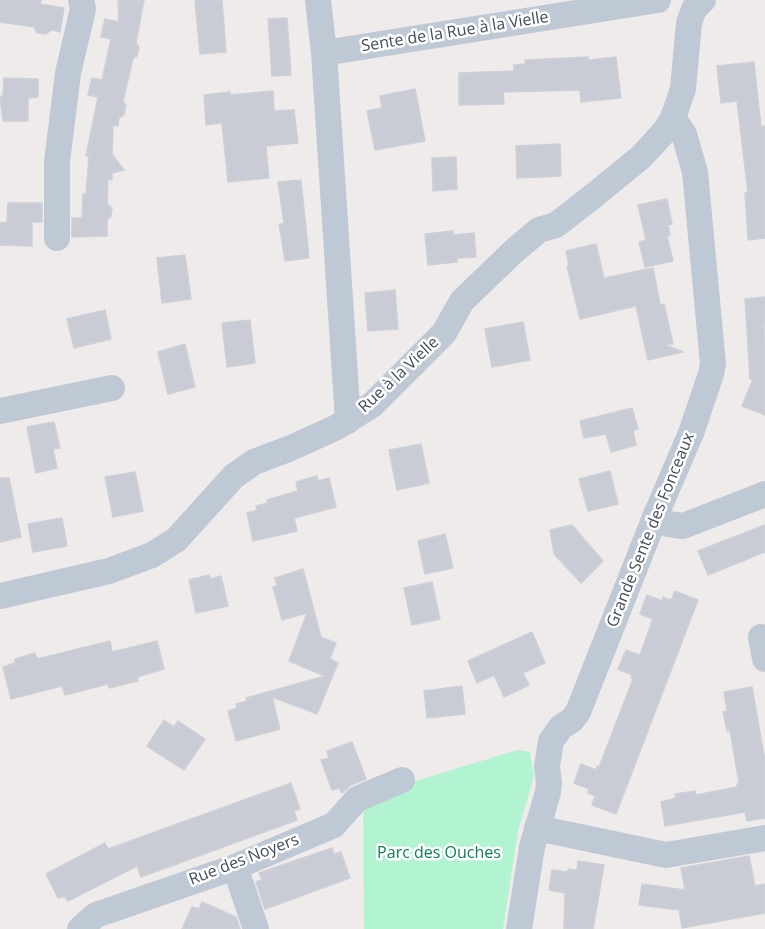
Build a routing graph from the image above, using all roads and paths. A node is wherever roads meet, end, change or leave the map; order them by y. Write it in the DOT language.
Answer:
graph roads {
  1 [pos="81,0"];
  2 [pos="318,0"];
  3 [pos="658,0"];
  4 [pos="703,0"];
  5 [pos="324,53"];
  6 [pos="673,118"];
  7 [pos="57,238"];
  8 [pos="112,388"];
  9 [pos="0,411"];
  10 [pos="348,421"];
  11 [pos="765,494"];
  12 [pos="655,517"];
  13 [pos="0,596"];
  14 [pos="402,780"];
  15 [pos="537,828"];
  16 [pos="765,838"];
  17 [pos="235,867"];
  18 [pos="80,929"];
  19 [pos="256,929"];
  20 [pos="519,929"];
  1 -- 7 [label="street"];
  2 -- 5 [label="street"];
  3 -- 5 [label="street, Sente de la Rue à la Vielle"];
  4 -- 6 [label="street, Rue à la Vielle"];
  5 -- 10 [label="street"];
  6 -- 10 [label="street, Rue à la Vielle"];
  6 -- 12 [label="street, Grande Sente des Fonceaux"];
  8 -- 9 [label="street"];
  10 -- 13 [label="street, Rue à la Vielle"];
  11 -- 12 [label="street"];
  12 -- 15 [label="street, Grande Sente des Fonceaux"];
  14 -- 17 [label="street, Rue des Noyers"];
  15 -- 16 [label="street"];
  15 -- 20 [label="street, Grande Sente des Fonceaux"];
  17 -- 18 [label="street, Rue des Noyers"];
  17 -- 19 [label="street"];
}
